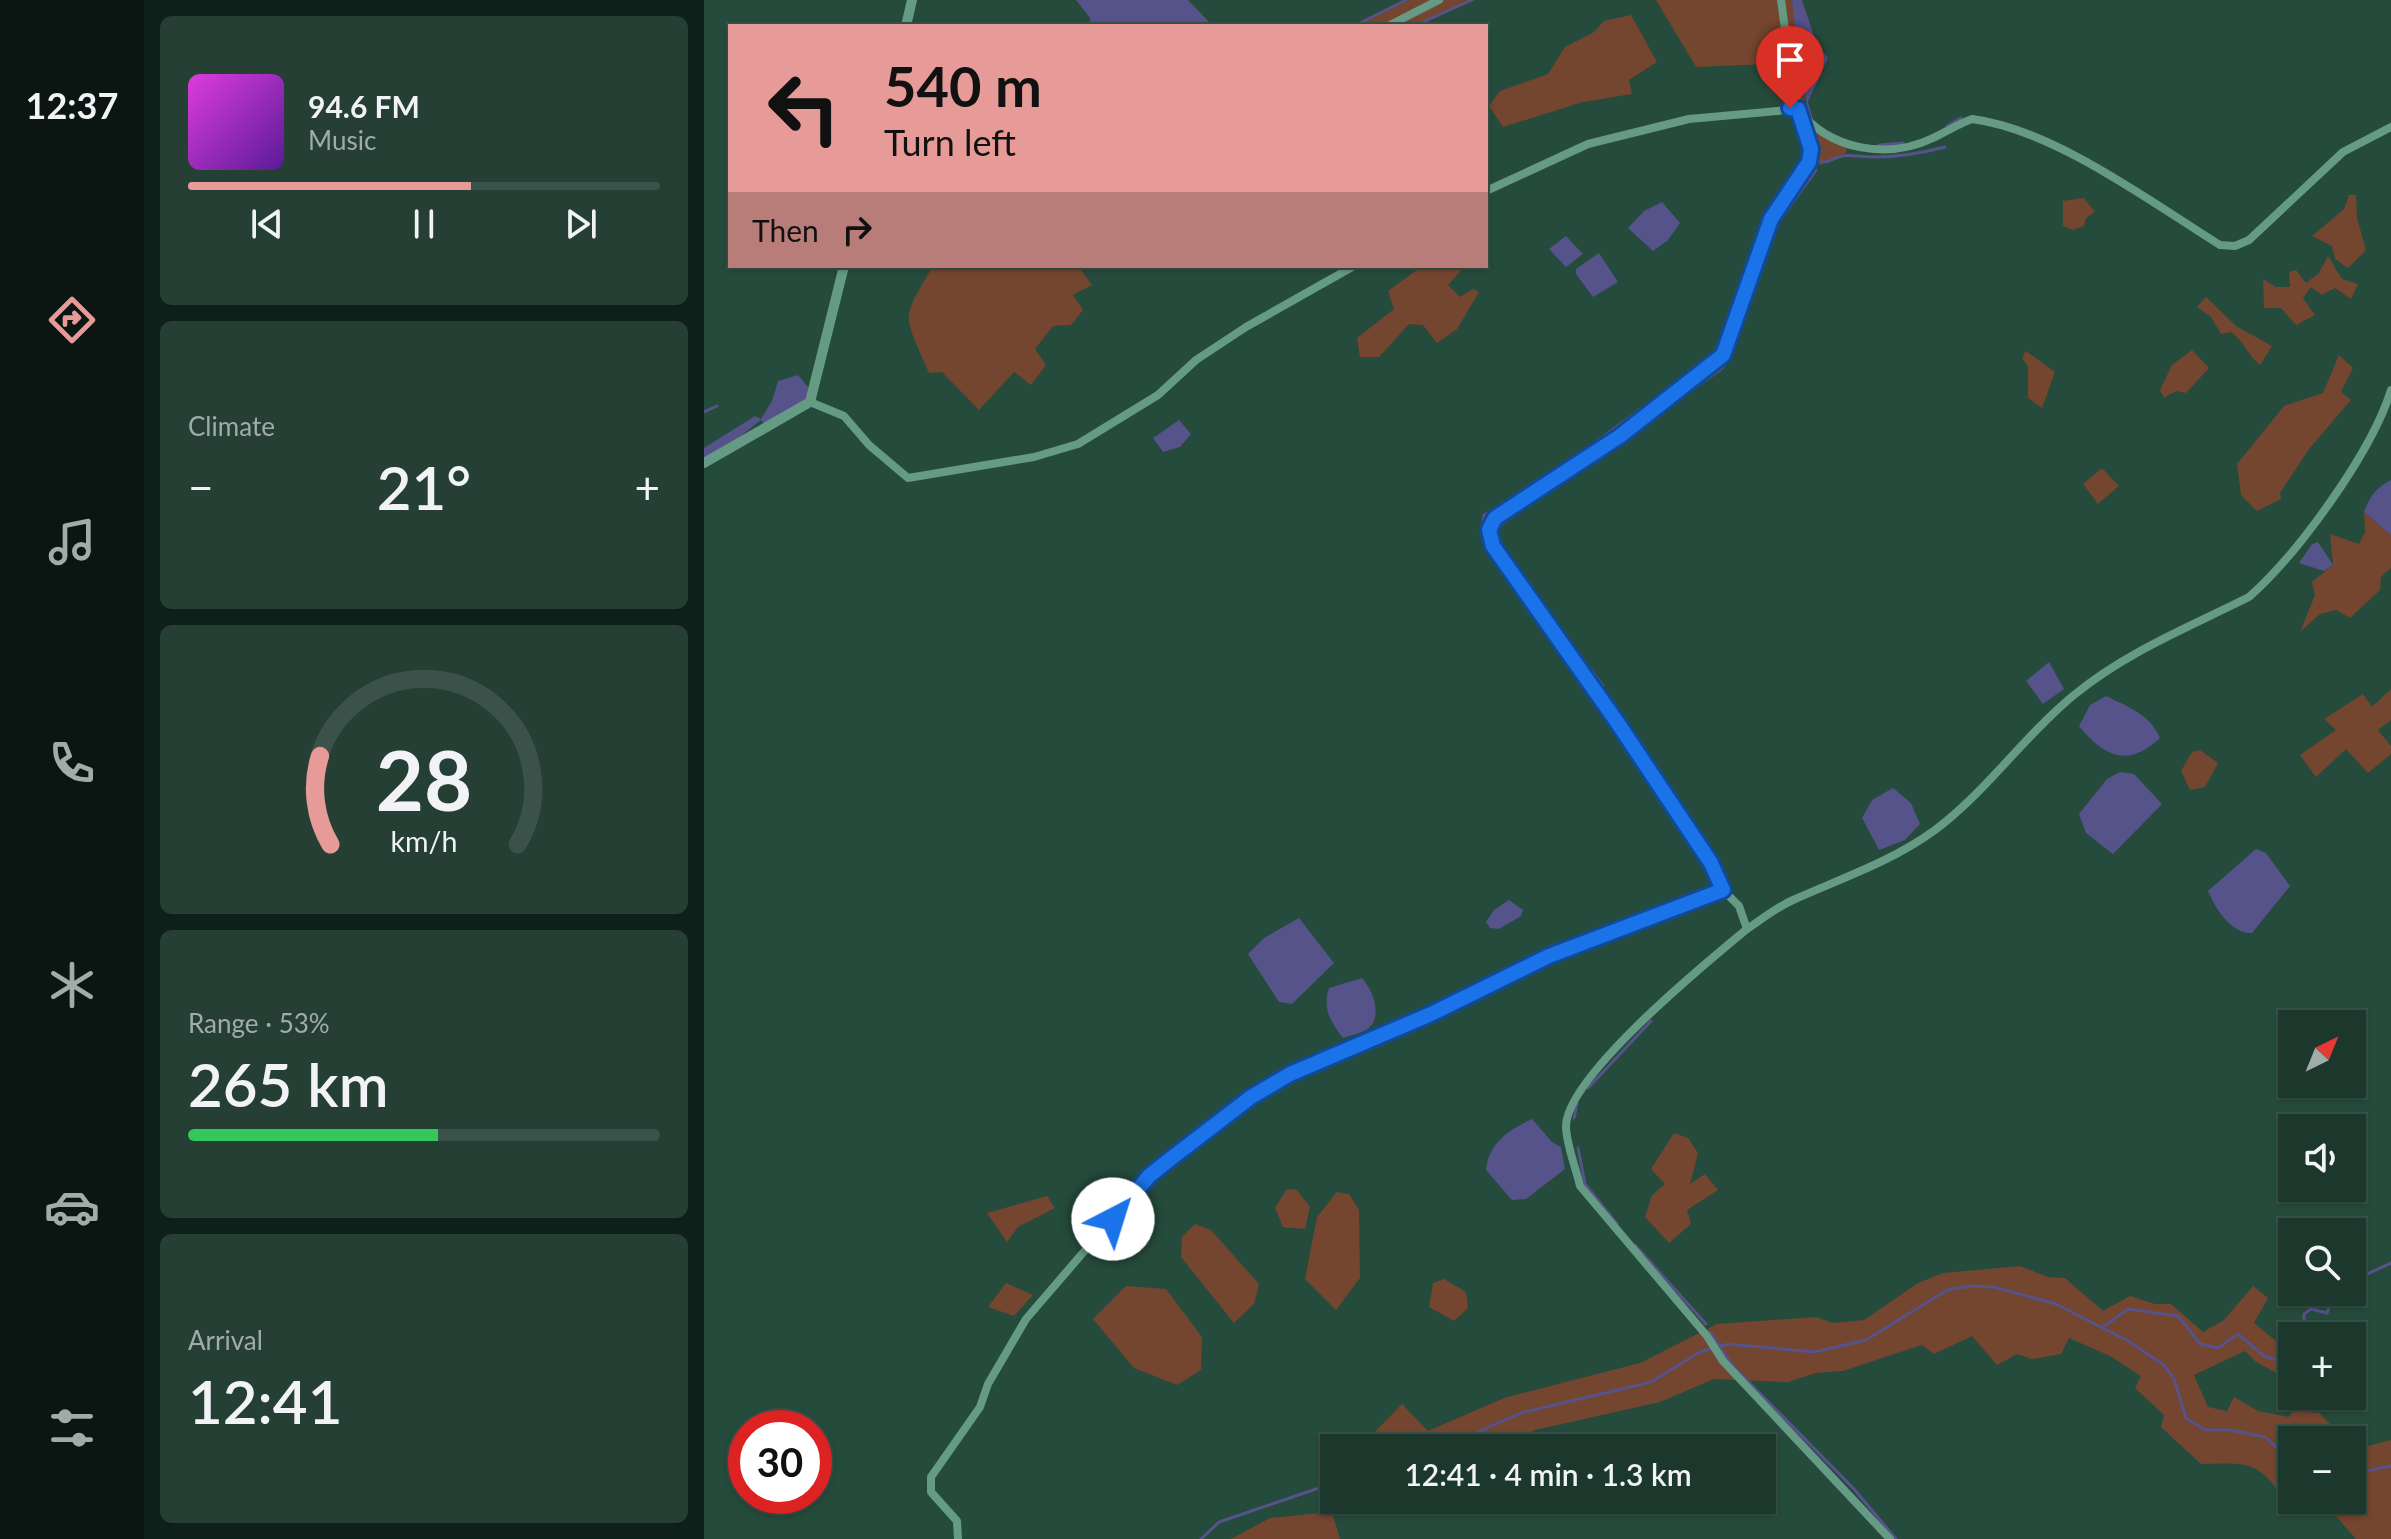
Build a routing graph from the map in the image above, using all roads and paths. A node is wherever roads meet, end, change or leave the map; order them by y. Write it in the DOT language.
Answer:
graph roads {
  1 [pos="912,0"];
  2 [pos="1439,0"];
  3 [pos="1781,0"];
  4 [pos="906,24"];
  5 [pos="1392,24"];
  6 [pos="1798,109"];
  7 [pos="2391,127"];
  8 [pos="1488,190"];
  9 [pos="844,268"];
  10 [pos="1350,268"];
  11 [pos="2391,390"];
  12 [pos="810,402"];
  13 [pos="704,463"];
  14 [pos="1723,890"];
  15 [pos="1747,929"];
  16 [pos="958,1539"];
  17 [pos="1890,1539"];
  1 -- 4 [label="street"];
  2 -- 5 [label="street"];
  3 -- 6 [label="street"];
  6 -- 7 [label="street"];
  6 -- 8 [label="street"];
  6 -- 14 [label="street"];
  9 -- 12 [label="street"];
  10 -- 12 [label="street"];
  11 -- 15 [label="street"];
  12 -- 13 [label="street"];
  14 -- 15 [label="street"];
  14 -- 16 [label="street"];
  15 -- 17 [label="street"];
}
